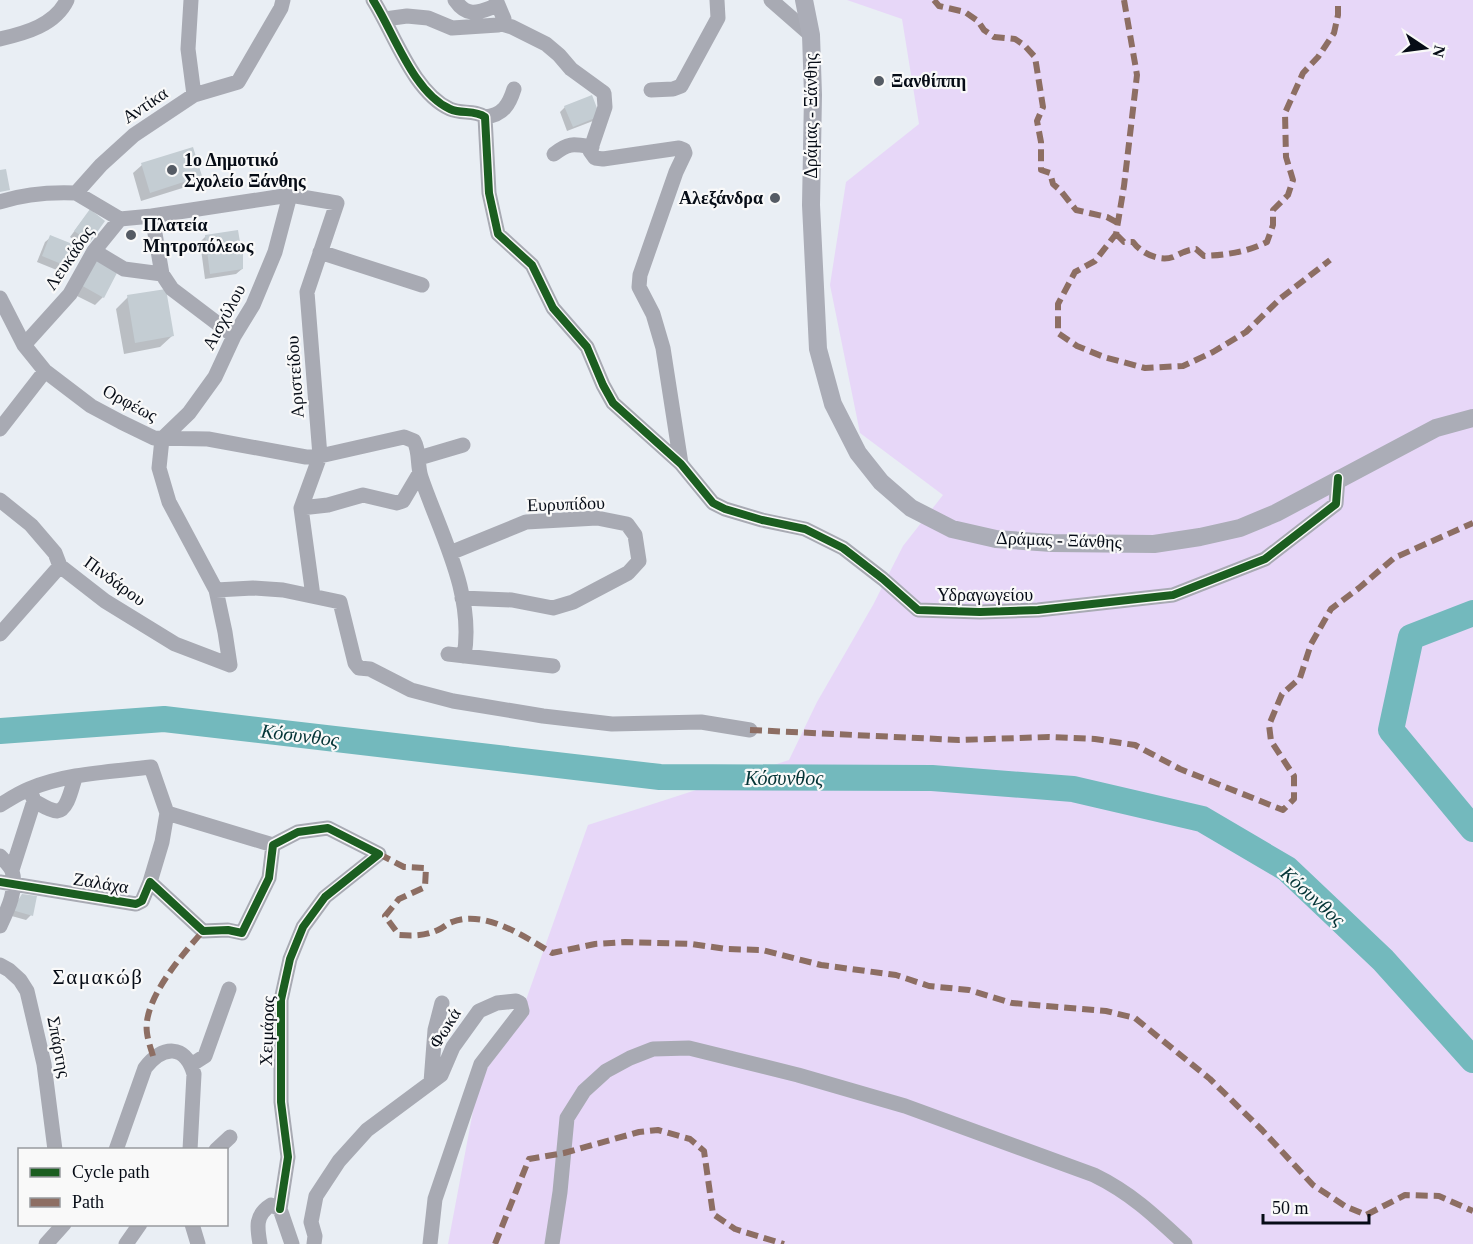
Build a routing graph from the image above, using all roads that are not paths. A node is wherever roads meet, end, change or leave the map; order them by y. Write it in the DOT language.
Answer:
graph roads {
  1 [pos="67,0"];
  2 [pos="191,0"];
  3 [pos="283,0"];
  4 [pos="373,0"];
  5 [pos="454,0"];
  6 [pos="717,0"];
  7 [pos="771,0"];
  8 [pos="804,0"];
  9 [pos="497,2"];
  10 [pos="385,19"];
  11 [pos="502,24"];
  12 [pos="811,35"];
  13 [pos="0,39"];
  14 [pos="514,89"];
  15 [pos="651,90"];
  16 [pos="194,96"];
  17 [pos="485,117"];
  18 [pos="592,147"];
  19 [pos="554,154"];
  20 [pos="76,193"];
  21 [pos="290,195"];
  22 [pos="0,202"];
  23 [pos="153,216"];
  24 [pos="120,219"];
  25 [pos="94,251"];
  26 [pos="320,252"];
  27 [pos="162,274"];
  28 [pos="422,285"];
  29 [pos="0,298"];
  30 [pos="234,336"];
  31 [pos="24,345"];
  32 [pos="45,371"];
  33 [pos="1473,418"];
  34 [pos="0,429"];
  35 [pos="162,439"];
  36 [pos="463,445"];
  37 [pos="320,456"];
  38 [pos="419,458"];
  39 [pos="681,464"];
  40 [pos="419,474"];
  41 [pos="1338,478"];
  42 [pos="0,500"];
  43 [pos="301,508"];
  44 [pos="450,553"];
  45 [pos="60,566"];
  46 [pos="216,590"];
  47 [pos="313,596"];
  48 [pos="462,598"];
  49 [pos="0,634"];
  50 [pos="230,665"];
  51 [pos="553,666"];
  52 [pos="750,730"];
  53 [pos="75,778"];
  54 [pos="32,795"];
  55 [pos="0,805"];
  56 [pos="167,813"];
  57 [pos="273,844"];
  58 [pos="0,856"];
  59 [pos="8,879"];
  60 [pos="150,882"];
  61 [pos="0,927"];
  62 [pos="0,965"];
  63 [pos="229,989"];
  64 [pos="442,1003"];
  65 [pos="192,1065"];
  66 [pos="431,1082"];
  67 [pos="230,1137"];
  68 [pos="55,1148"];
  69 [pos="116,1148"];
  70 [pos="190,1148"];
  71 [pos="217,1148"];
  72 [pos="280,1209"];
  73 [pos="62,1226"];
  74 [pos="139,1226"];
  75 [pos="193,1226"];
  76 [pos="317,1241"];
  77 [pos="46,1244"];
  78 [pos="126,1244"];
  79 [pos="198,1244"];
  80 [pos="260,1244"];
  81 [pos="292,1244"];
  82 [pos="430,1244"];
  83 [pos="552,1244"];
  84 [pos="1185,1244"];
  1 -- 13 [label="street"];
  2 -- 16 [label="street"];
  3 -- 16 [label="street, Αντίκα"];
  4 -- 10 [label="street"];
  5 -- 9 [label="street"];
  6 -- 15 [label="street"];
  7 -- 12 [label="street"];
  8 -- 12 [label="main road, Δράμας - Ξάνθης"];
  9 -- 11 [label="street"];
  10 -- 11 [label="street"];
  10 -- 17 [label="street"];
  11 -- 18 [label="street"];
  12 -- 41 [label="main road, Δράμας - Ξάνθης"];
  14 -- 17 [label="street"];
  16 -- 20 [label="street, Αντίκα"];
  17 -- 39 [label="street, Υδραγωγείου"];
  18 -- 19 [label="street"];
  18 -- 39 [label="street"];
  20 -- 22 [label="street"];
  20 -- 24 [label="street"];
  21 -- 23 [label="street"];
  21 -- 26 [label="street, Αριστείδου"];
  21 -- 30 [label="street, Αισχύλου"];
  23 -- 24 [label="street"];
  23 -- 27 [label="street"];
  24 -- 25 [label="street, Λευκάδος"];
  25 -- 27 [label="street"];
  25 -- 31 [label="street, Λευκάδος"];
  26 -- 28 [label="street"];
  26 -- 37 [label="street, Αριστείδου"];
  27 -- 30 [label="street"];
  29 -- 31 [label="street, Ορφέως"];
  30 -- 35 [label="street, Αισχύλου"];
  31 -- 32 [label="street, Ορφέως"];
  32 -- 34 [label="street"];
  32 -- 35 [label="street, Ορφέως"];
  33 -- 41 [label="main road, Δράμας - Ξάνθης"];
  35 -- 37 [label="street"];
  35 -- 46 [label="street, Ορφέως"];
  36 -- 38 [label="street"];
  37 -- 38 [label="street"];
  37 -- 43 [label="street, Αριστείδου"];
  38 -- 40 [label="street"];
  39 -- 41 [label="street, Υδραγωγείου"];
  40 -- 43 [label="street"];
  40 -- 44 [label="street"];
  42 -- 45 [label="street, Πινδάρου"];
  43 -- 47 [label="street, Αριστείδου"];
  44 -- 48 [label="street"];
  44 -- 48 [label="street, Ευρυπίδου"];
  45 -- 49 [label="street"];
  45 -- 50 [label="street, Πινδάρου"];
  46 -- 47 [label="street"];
  46 -- 50 [label="street, Ορφέως"];
  47 -- 52 [label="street"];
  48 -- 51 [label="street"];
  53 -- 54 [label="street"];
  53 -- 54 [label="street"];
  53 -- 56 [label="street"];
  54 -- 55 [label="street"];
  54 -- 59 [label="street"];
  56 -- 57 [label="street"];
  56 -- 60 [label="street"];
  57 -- 60 [label="street, Ζαλάχα"];
  57 -- 72 [label="street, Χειμάρας"];
  58 -- 59 [label="street"];
  59 -- 60 [label="street, Ζαλάχα"];
  59 -- 61 [label="street"];
  62 -- 68 [label="street, Σπάρτης"];
  63 -- 65 [label="street"];
  64 -- 66 [label="street"];
  65 -- 69 [label="street"];
  65 -- 70 [label="street"];
  66 -- 76 [label="street, Φωκά"];
  66 -- 82 [label="street, Φωκά"];
  67 -- 71 [label="street"];
  72 -- 80 [label="street"];
  72 -- 81 [label="street"];
  73 -- 77 [label="street"];
  74 -- 78 [label="street"];
  75 -- 79 [label="street"];
  83 -- 84 [label="street"];
}
